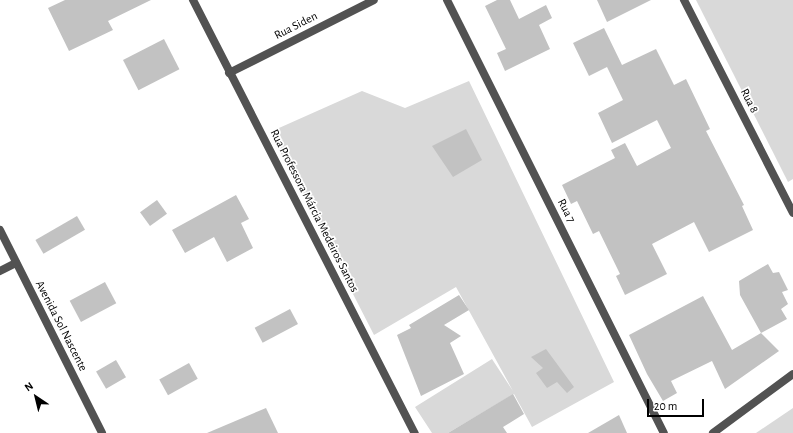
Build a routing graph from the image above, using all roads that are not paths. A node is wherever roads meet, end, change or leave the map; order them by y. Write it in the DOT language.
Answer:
graph roads {
  1 [pos="193,0"];
  2 [pos="374,0"];
  3 [pos="447,0"];
  4 [pos="684,0"];
  5 [pos="229,73"];
  6 [pos="793,213"];
  7 [pos="0,230"];
  8 [pos="16,263"];
  9 [pos="0,271"];
  10 [pos="793,374"];
  11 [pos="102,433"];
  12 [pos="416,433"];
  13 [pos="664,433"];
  14 [pos="713,433"];
  1 -- 5 [label="street, Rua Professora Márcia Medeiros Santos"];
  2 -- 5 [label="street, Rua Siden"];
  3 -- 13 [label="street, Rua 7"];
  4 -- 6 [label="street, Rua 8"];
  5 -- 12 [label="street, Rua Professora Márcia Medeiros Santos"];
  7 -- 8 [label="street, Avenida Sol Nascente"];
  8 -- 9 [label="street"];
  8 -- 11 [label="street, Avenida Sol Nascente"];
  10 -- 14 [label="street"];
}
